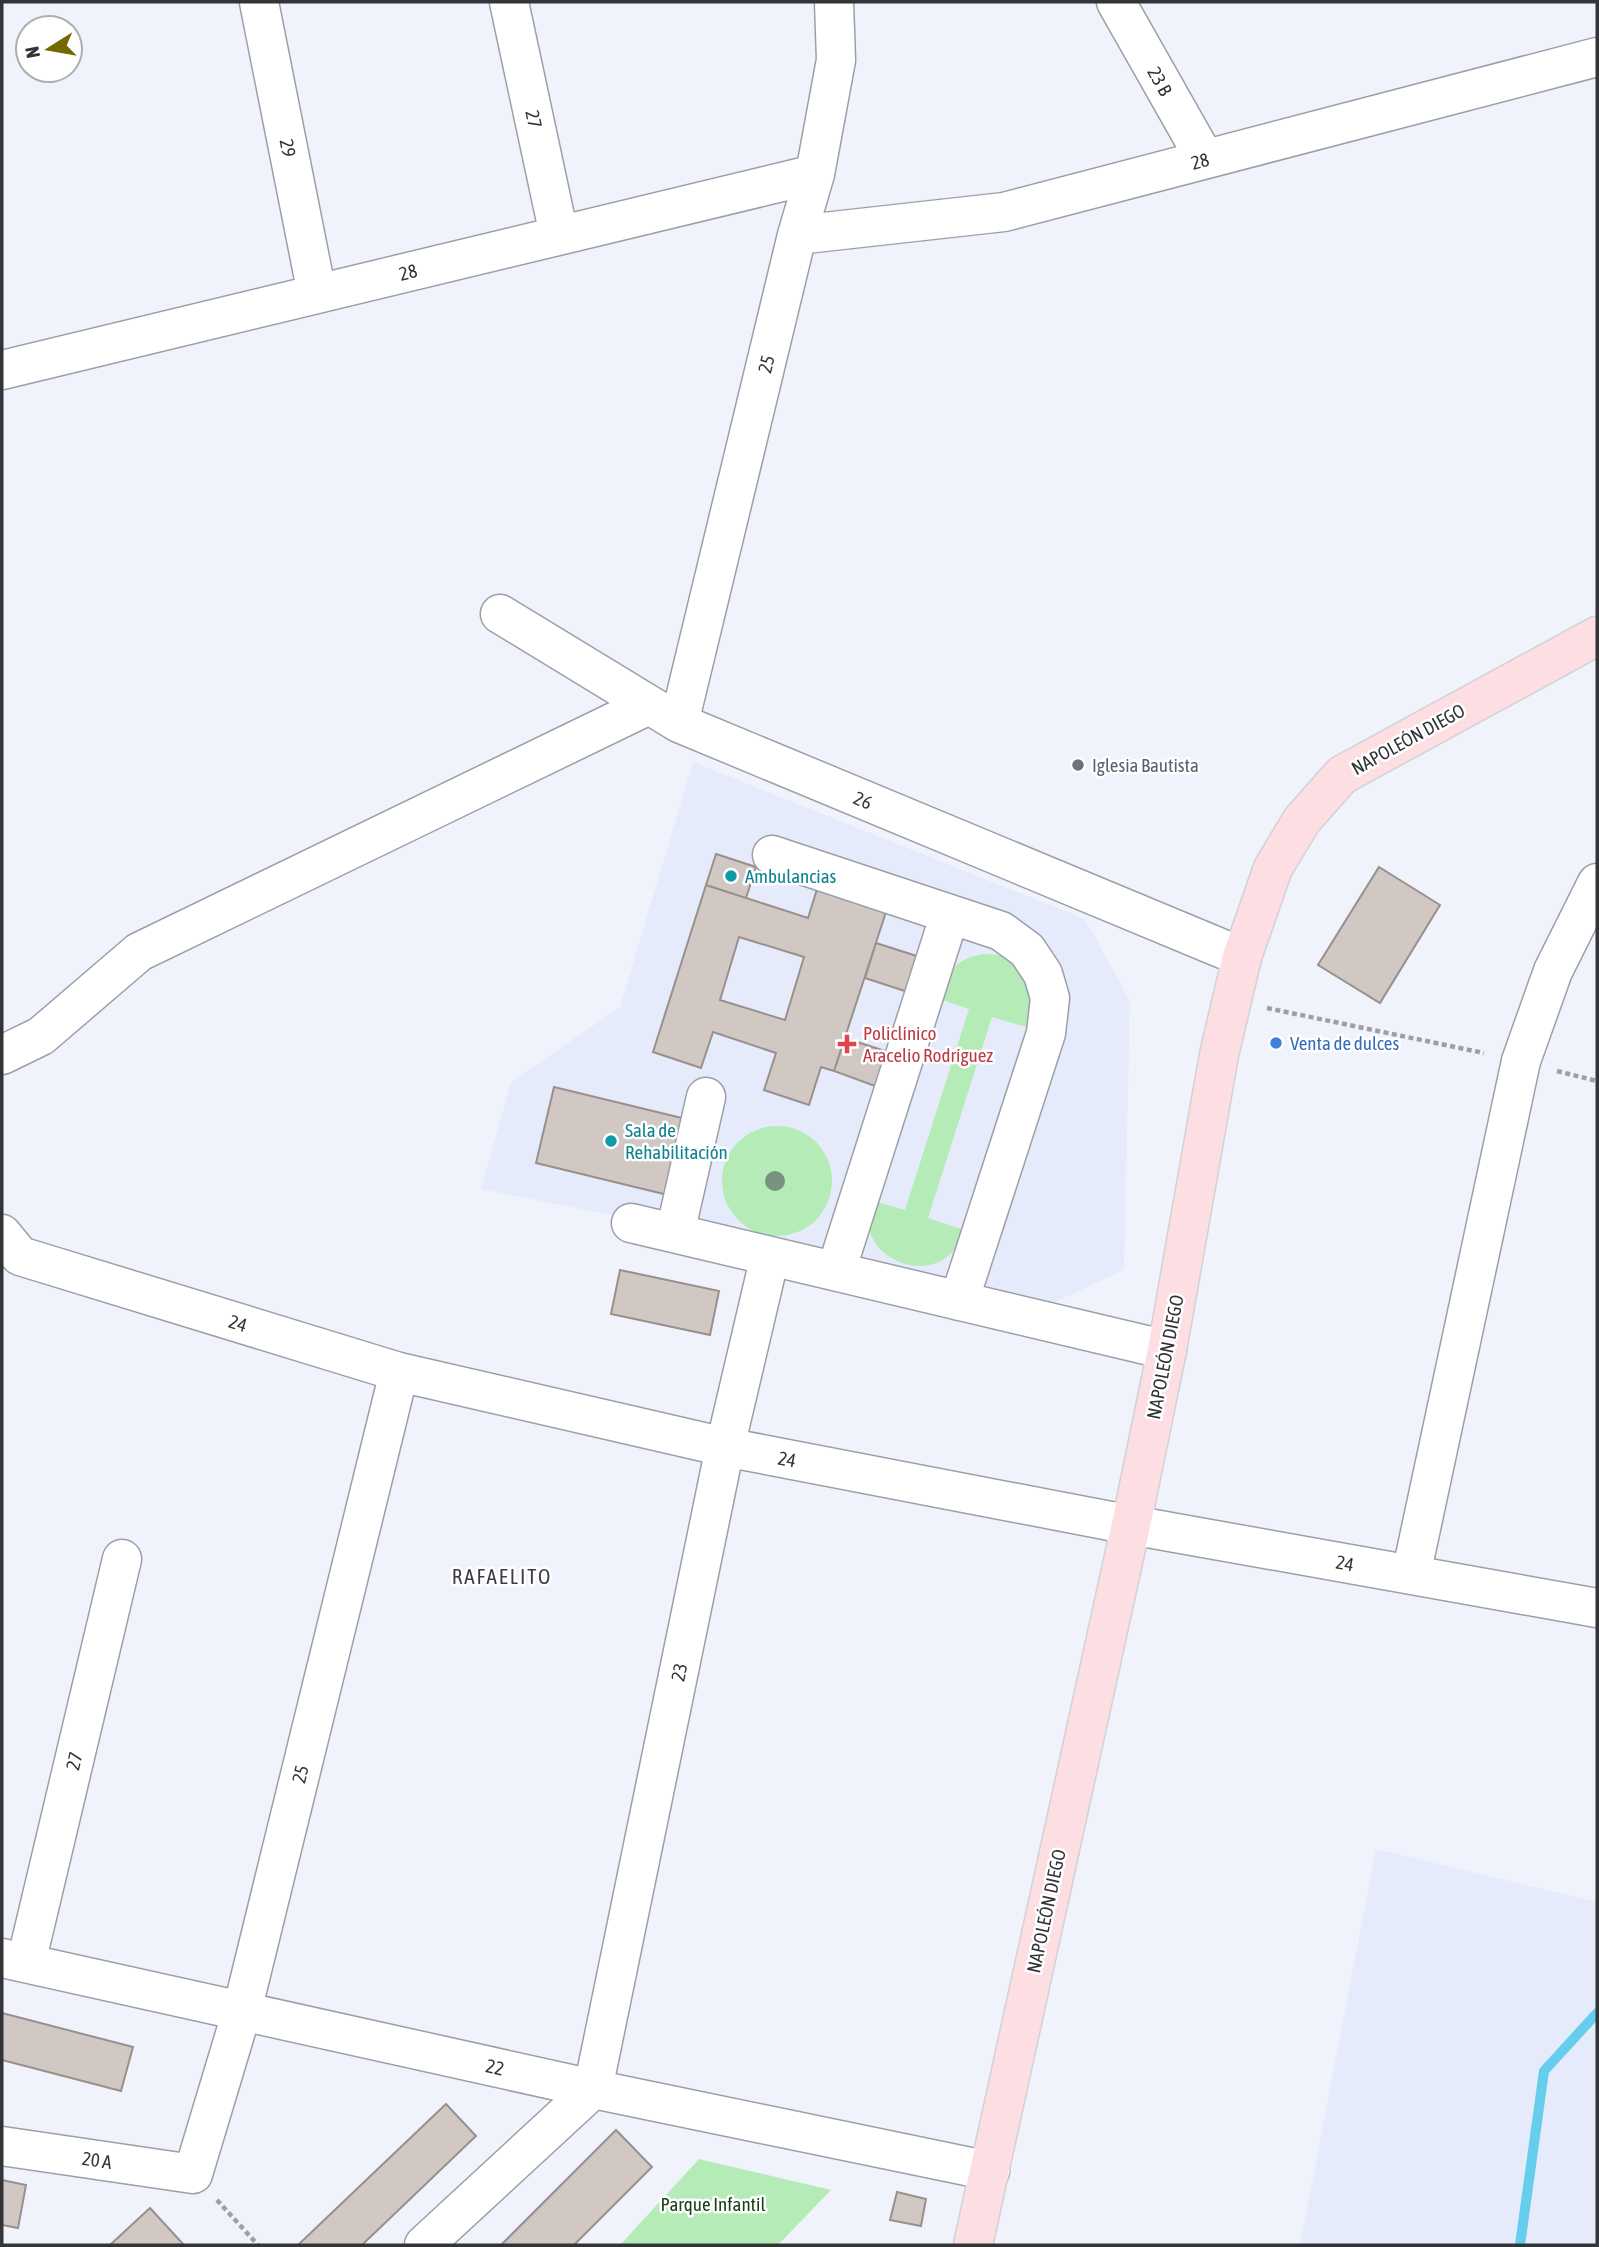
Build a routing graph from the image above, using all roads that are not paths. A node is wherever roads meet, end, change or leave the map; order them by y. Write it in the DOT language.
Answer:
graph roads {
  1 [pos="259,2"];
  2 [pos="509,2"];
  3 [pos="834,2"];
  4 [pos="1116,2"];
  5 [pos="1597,57"];
  6 [pos="1205,159"];
  7 [pos="815,174"];
  8 [pos="797,234"];
  9 [pos="559,235"];
  10 [pos="317,294"];
  11 [pos="2,370"];
  12 [pos="500,614"];
  13 [pos="1597,636"];
  14 [pos="664,714"];
  15 [pos="772,855"];
  16 [pos="1597,883"];
  17 [pos="950,914"];
  18 [pos="1242,957"];
  19 [pos="2,1055"];
  20 [pos="706,1097"];
  21 [pos="631,1223"];
  22 [pos="675,1233"];
  23 [pos="2,1234"];
  24 [pos="770,1256"];
  25 [pos="836,1271"];
  26 [pos="959,1301"];
  27 [pos="1167,1350"];
  28 [pos="399,1373"];
  29 [pos="725,1447"];
  30 [pos="1131,1525"];
  31 [pos="122,1559"];
  32 [pos="1412,1575"];
  33 [pos="1597,1608"];
  34 [pos="14,1960"];
  35 [pos="242,2011"];
  36 [pos="593,2089"];
  37 [pos="2,2146"];
  38 [pos="990,2171"];
  39 [pos="193,2174"];
  40 [pos="424,2245"];
  41 [pos="973,2245"];
  1 -- 10 [label="street, 29"];
  2 -- 9 [label="street, 27"];
  3 -- 7 [label="street, 25"];
  4 -- 6 [label="street, 23 B"];
  5 -- 6 [label="street, 28"];
  6 -- 8 [label="street, 28"];
  7 -- 8 [label="street, 25"];
  7 -- 9 [label="street, 28"];
  8 -- 14 [label="street, 25"];
  9 -- 10 [label="street, 28"];
  10 -- 11 [label="street, 28"];
  12 -- 14 [label="street, 26"];
  13 -- 18 [label="main road, NAPOLEÓN DIEGO"];
  14 -- 18 [label="street, 26"];
  14 -- 19 [label="street"];
  15 -- 17 [label="street"];
  16 -- 32 [label="street"];
  17 -- 25 [label="street"];
  17 -- 26 [label="street"];
  18 -- 27 [label="main road, NAPOLEÓN DIEGO"];
  20 -- 22 [label="street"];
  21 -- 22 [label="street"];
  22 -- 24 [label="street"];
  23 -- 28 [label="street, 24"];
  24 -- 25 [label="street"];
  24 -- 29 [label="street, 23"];
  25 -- 26 [label="street"];
  26 -- 27 [label="street"];
  27 -- 30 [label="main road, NAPOLEÓN DIEGO"];
  28 -- 29 [label="street, 24"];
  28 -- 35 [label="street, 25"];
  29 -- 30 [label="street, 24"];
  29 -- 36 [label="street, 23"];
  30 -- 32 [label="street, 24"];
  30 -- 38 [label="main road, NAPOLEÓN DIEGO"];
  31 -- 34 [label="street, 27"];
  32 -- 33 [label="street, 24"];
  34 -- 35 [label="street, 22"];
  35 -- 36 [label="street, 22"];
  35 -- 39 [label="street, 25"];
  36 -- 38 [label="street, 22"];
  36 -- 40 [label="street"];
  37 -- 39 [label="street, 20 A"];
  38 -- 41 [label="main road, NAPOLEÓN DIEGO"];
}
